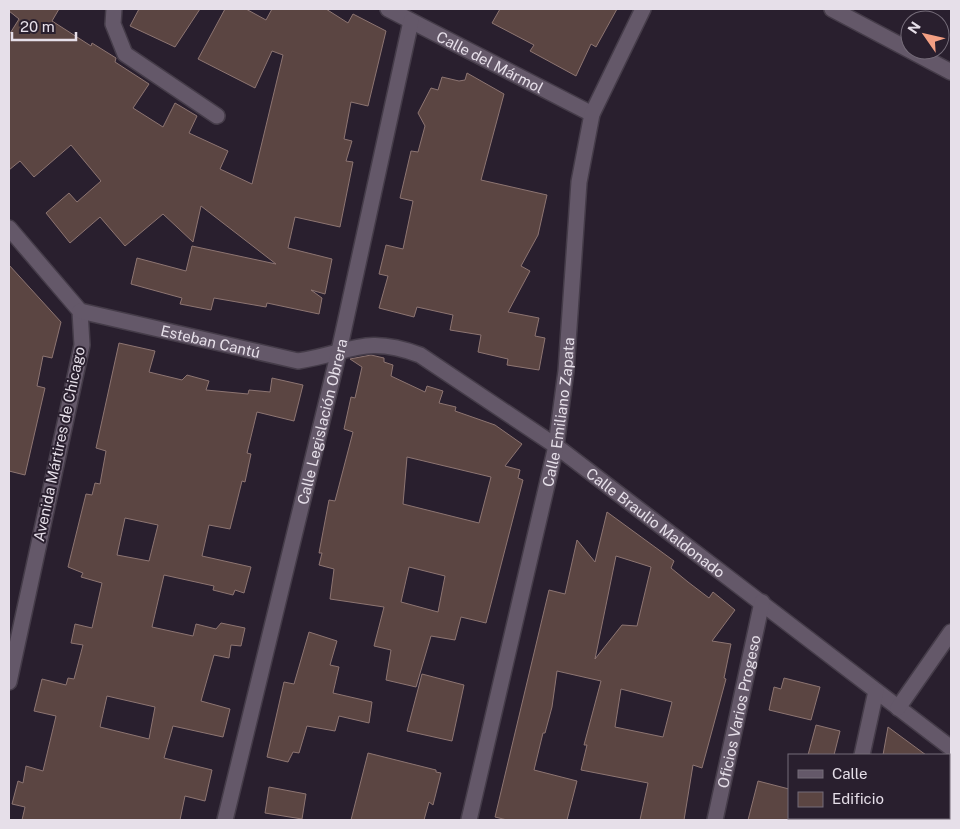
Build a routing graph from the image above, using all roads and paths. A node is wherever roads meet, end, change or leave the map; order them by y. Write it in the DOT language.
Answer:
graph roads {
  1 [pos="114,9"];
  2 [pos="388,9"];
  3 [pos="643,9"];
  4 [pos="832,9"];
  5 [pos="411,21"];
  6 [pos="951,72"];
  7 [pos="592,114"];
  8 [pos="217,116"];
  9 [pos="9,228"];
  10 [pos="80,311"];
  11 [pos="339,351"];
  12 [pos="556,446"];
  13 [pos="762,602"];
  14 [pos="951,632"];
  15 [pos="9,682"];
  16 [pos="876,691"];
  17 [pos="898,708"];
  18 [pos="951,748"];
  19 [pos="862,754"];
  20 [pos="225,820"];
  21 [pos="469,820"];
  22 [pos="715,820"];
  1 -- 8 [label="street"];
  2 -- 5 [label="street, Calle del Mármol"];
  3 -- 7 [label="street, Calle Emiliano Zapata"];
  4 -- 6 [label="street"];
  5 -- 7 [label="street, Calle del Mármol"];
  5 -- 11 [label="street, Calle Legislación Obrera"];
  7 -- 12 [label="street, Calle Emiliano Zapata"];
  9 -- 10 [label="street"];
  10 -- 11 [label="street, Esteban Cantú"];
  10 -- 15 [label="street, Avenida Mártires de Chicago"];
  11 -- 12 [label="street, Calle Braulio Maldonado"];
  11 -- 20 [label="street, Calle Legislación Obrera"];
  12 -- 13 [label="street, Calle Braulio Maldonado"];
  12 -- 21 [label="street, Calle Emiliano Zapata"];
  13 -- 16 [label="street, Calle Braulio Maldonado"];
  13 -- 22 [label="street, Oficios Varios Progeso"];
  14 -- 17 [label="street"];
  16 -- 17 [label="street, Calle Braulio Maldonado"];
  16 -- 19 [label="street"];
  17 -- 18 [label="street, Calle Braulio Maldonado"];
}
